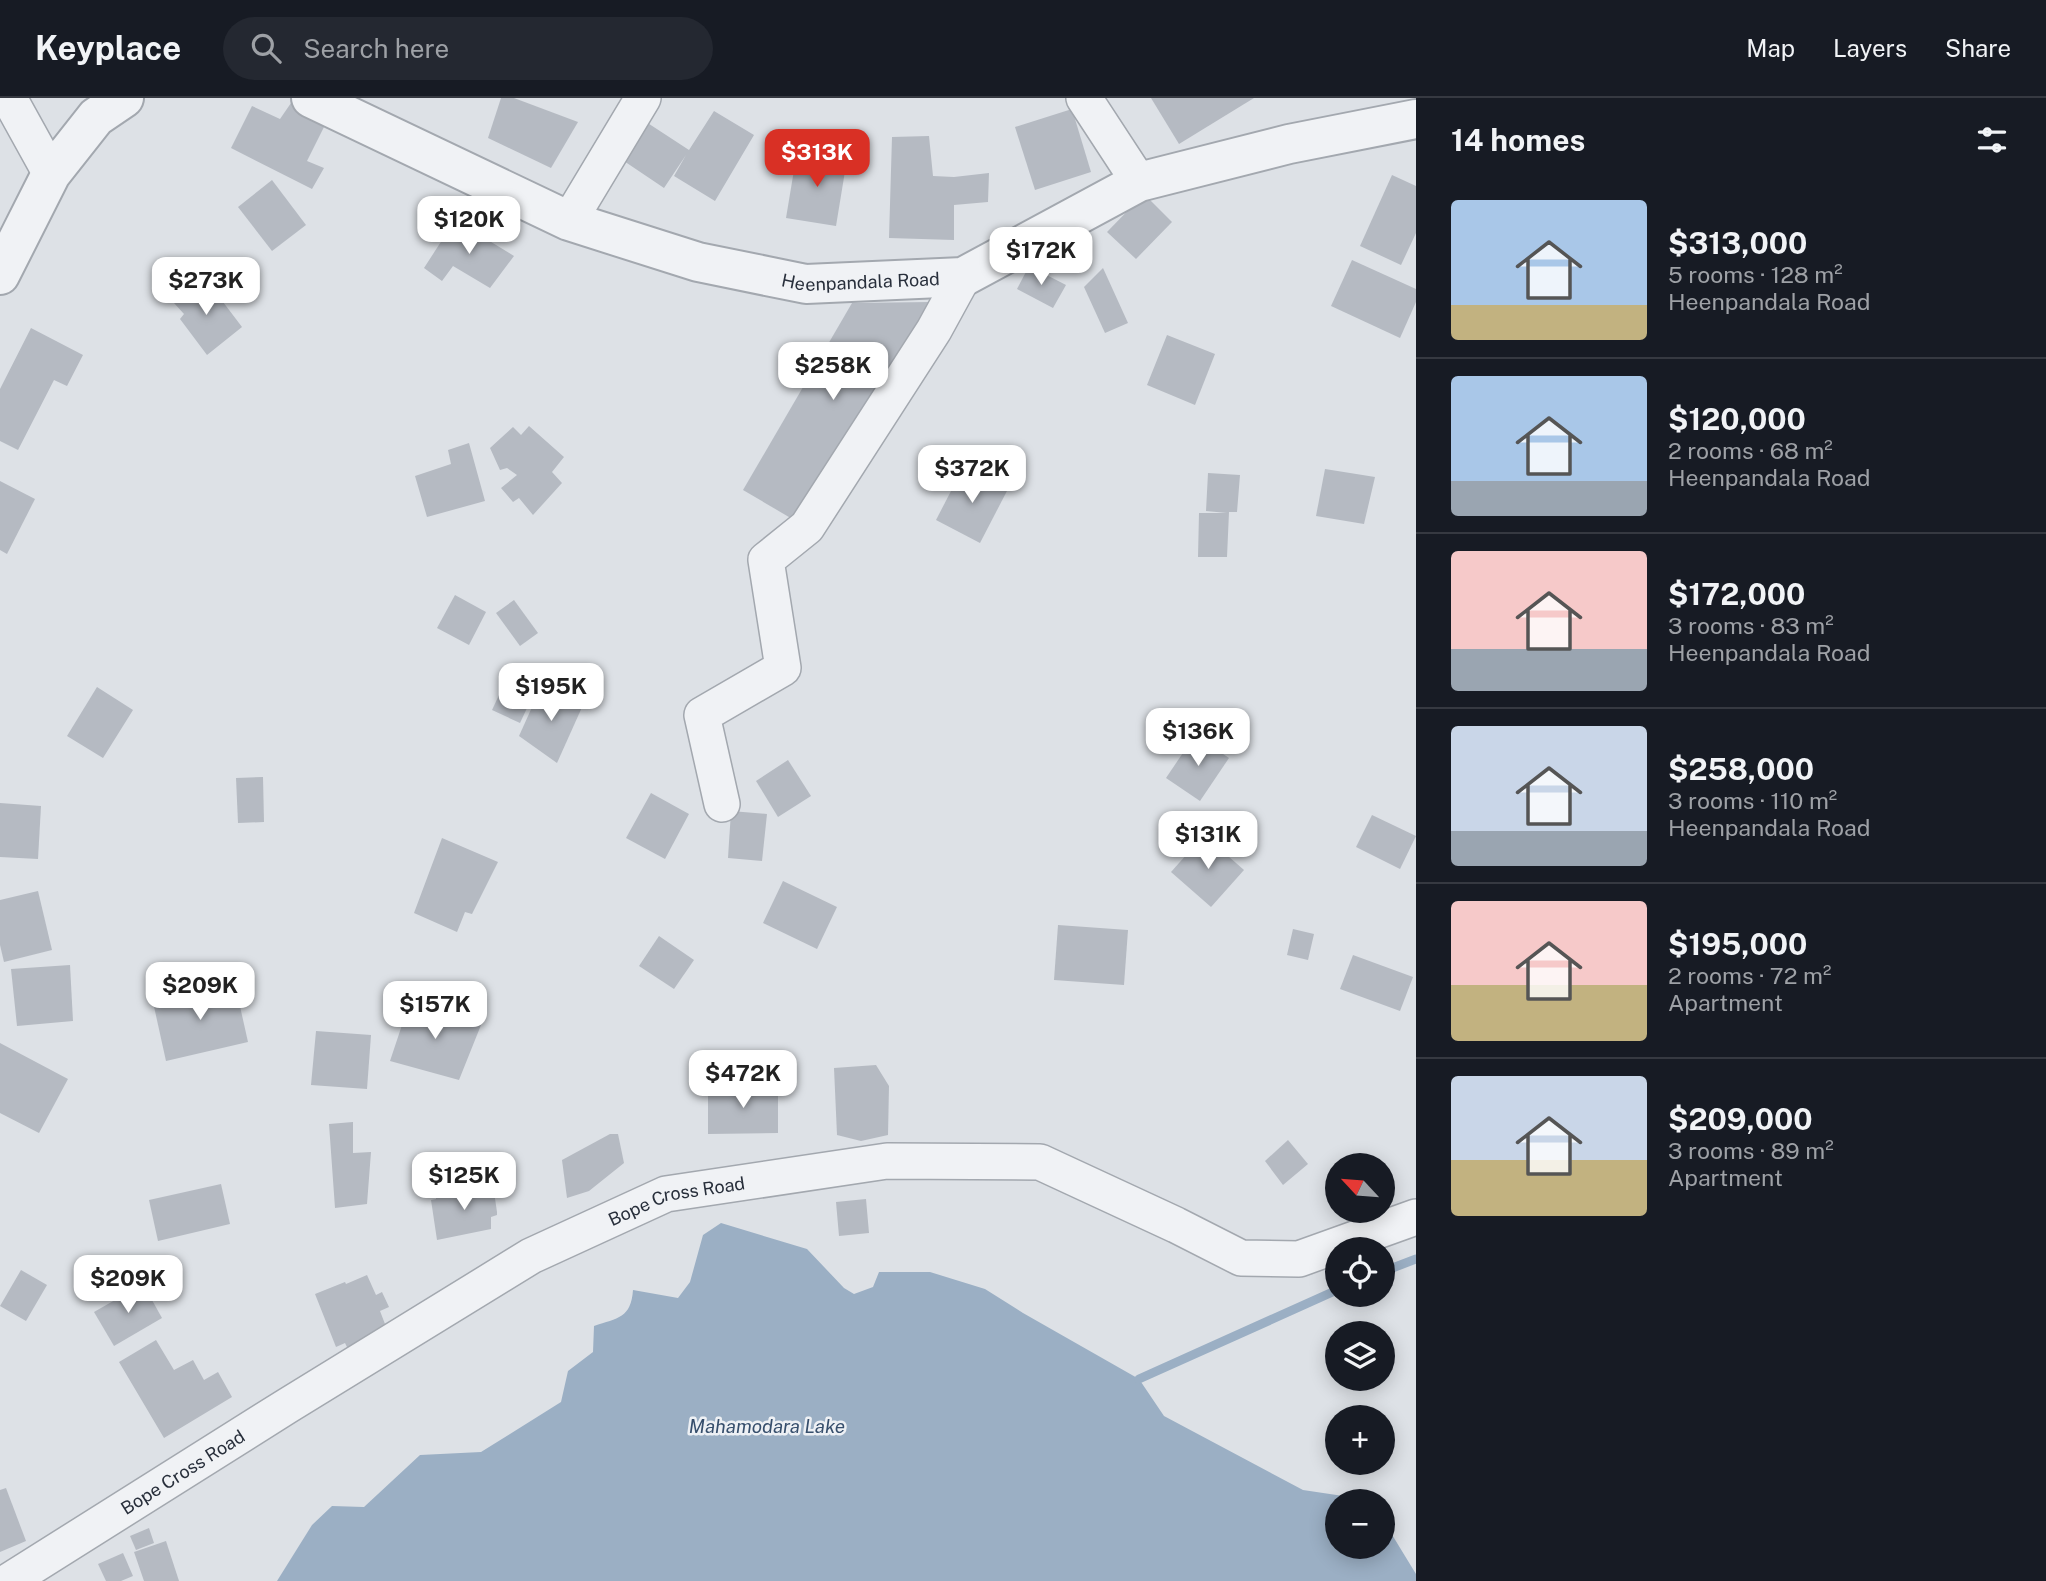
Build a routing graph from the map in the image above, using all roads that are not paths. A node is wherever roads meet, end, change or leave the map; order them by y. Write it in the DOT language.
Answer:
graph roads {
  1 [pos="9,98"];
  2 [pos="124,98"];
  3 [pos="311,98"];
  4 [pos="643,98"];
  5 [pos="1084,98"];
  6 [pos="1416,119"];
  7 [pos="51,174"];
  8 [pos="1139,182"];
  9 [pos="569,221"];
  10 [pos="0,275"];
  11 [pos="963,277"];
  12 [pos="722,804"];
  13 [pos="1416,1217"];
  14 [pos="9,1581"];
  1 -- 7 [label="street"];
  2 -- 7 [label="street"];
  3 -- 9 [label="street, Heenpandala Road"];
  4 -- 9 [label="street"];
  5 -- 8 [label="street"];
  6 -- 8 [label="street, Heenpandala Road"];
  7 -- 10 [label="street"];
  8 -- 11 [label="street, Heenpandala Road"];
  9 -- 11 [label="street, Heenpandala Road"];
  11 -- 12 [label="street"];
  13 -- 14 [label="street, Bope Cross Road"];
}
